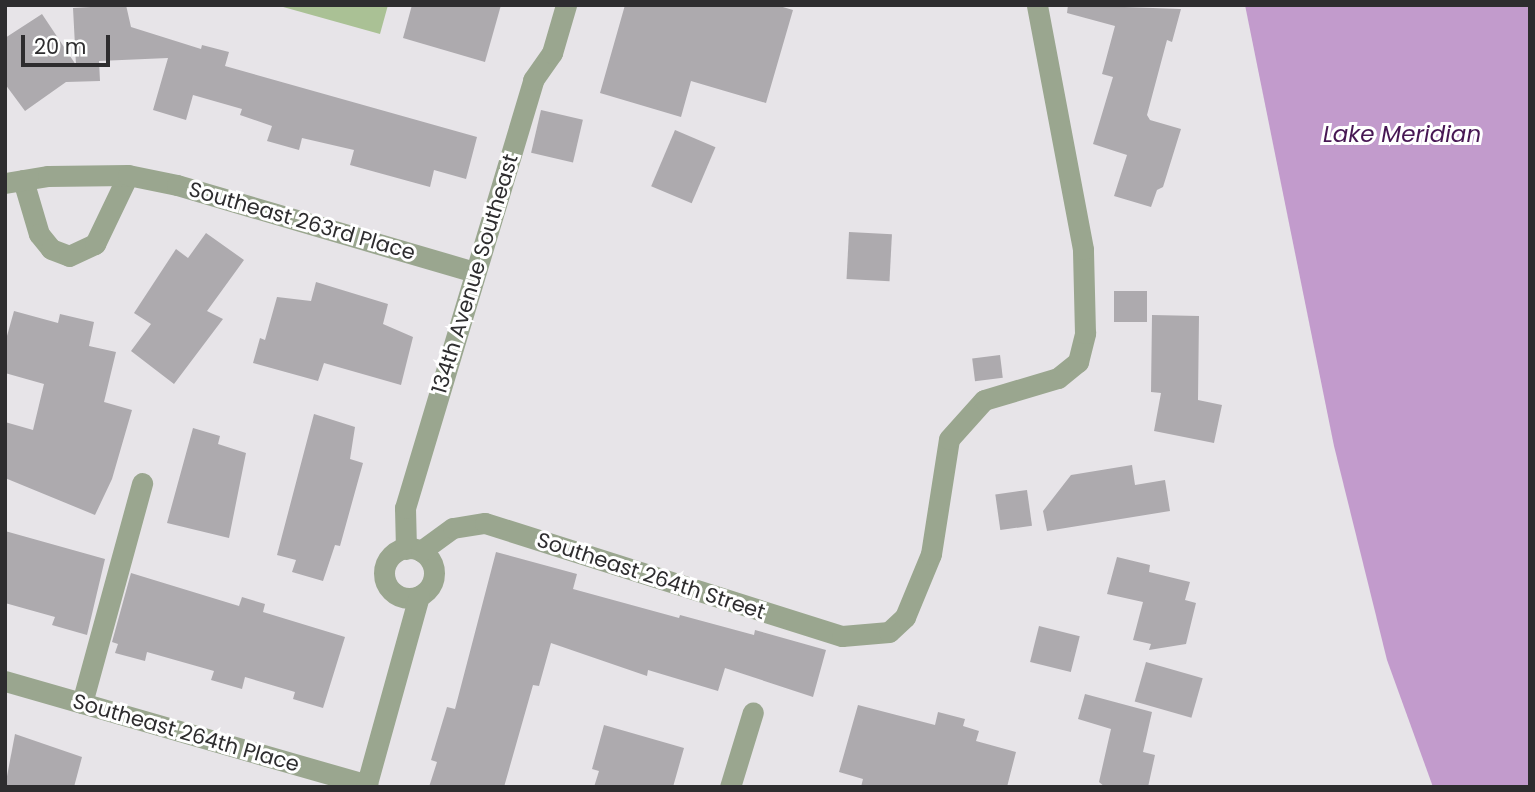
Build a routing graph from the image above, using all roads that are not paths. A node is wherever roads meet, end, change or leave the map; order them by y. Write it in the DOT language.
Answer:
graph roads {
  1 [pos="566,5"];
  2 [pos="1037,5"];
  3 [pos="128,175"];
  4 [pos="14,182"];
  5 [pos="474,272"];
  6 [pos="142,483"];
  7 [pos="413,550"];
  8 [pos="419,596"];
  9 [pos="5,681"];
  10 [pos="82,703"];
  11 [pos="752,712"];
  12 [pos="367,786"];
  13 [pos="730,787"];
  1 -- 5 [label="street, 134th Avenue Southeast"];
  2 -- 7 [label="street, Southeast 264th Street"];
  3 -- 4 [label="street, Southeast 263rd Place"];
  3 -- 4 [label="street, Southeast 263rd Place"];
  3 -- 5 [label="street, Southeast 263rd Place"];
  5 -- 7 [label="street, 134th Avenue Southeast"];
  6 -- 10 [label="street"];
  7 -- 8 [label="street, 134th Avenue Southeast"];
  7 -- 8 [label="street"];
  8 -- 12 [label="street, 134th Avenue Southeast"];
  9 -- 10 [label="street, Southeast 264th Place"];
  10 -- 12 [label="street, Southeast 264th Place"];
  11 -- 13 [label="street"];
}
